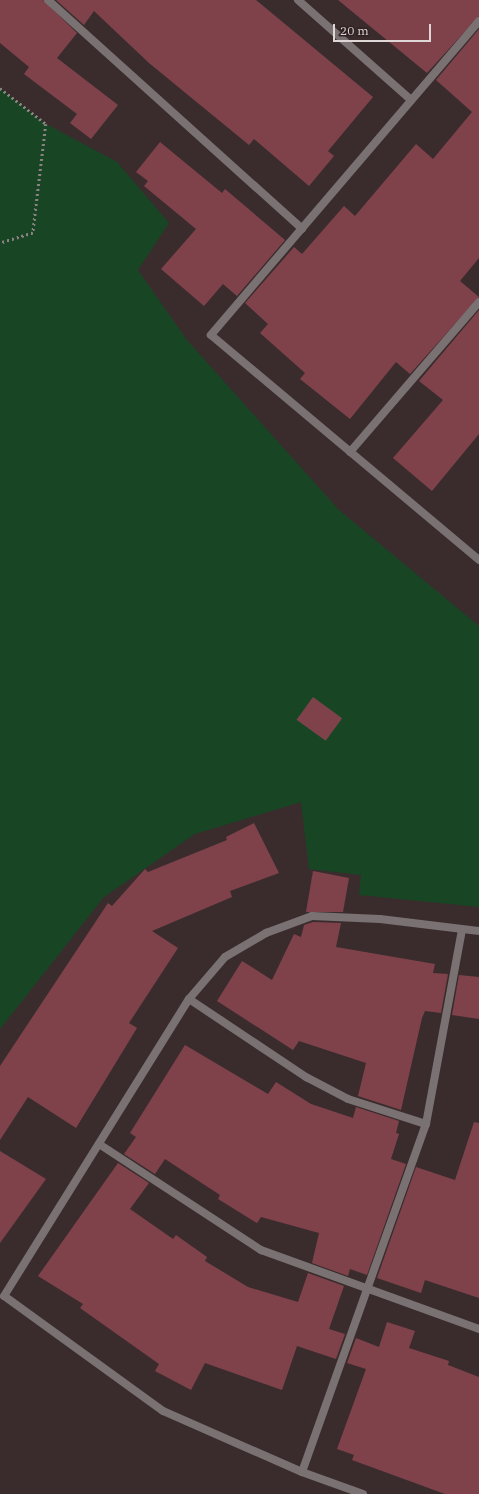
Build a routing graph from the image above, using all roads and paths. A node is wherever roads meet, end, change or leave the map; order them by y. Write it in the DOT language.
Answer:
graph roads {
  1 [pos="48,0"];
  2 [pos="298,0"];
  3 [pos="479,20"];
  4 [pos="0,88"];
  5 [pos="411,100"];
  6 [pos="302,229"];
  7 [pos="0,243"];
  8 [pos="479,302"];
  9 [pos="350,452"];
  10 [pos="479,560"];
  11 [pos="462,930"];
  12 [pos="479,931"];
  13 [pos="189,999"];
  14 [pos="426,1124"];
  15 [pos="99,1144"];
  16 [pos="368,1289"];
  17 [pos="479,1329"];
  18 [pos="302,1472"];
  19 [pos="363,1494"];
  1 -- 6 [label="street"];
  2 -- 5 [label="street"];
  3 -- 5 [label="street"];
  4 -- 7 [label="path"];
  5 -- 6 [label="street"];
  6 -- 9 [label="street"];
  8 -- 9 [label="street"];
  9 -- 10 [label="street"];
  11 -- 12 [label="street"];
  11 -- 13 [label="street"];
  11 -- 14 [label="street"];
  13 -- 14 [label="street"];
  13 -- 15 [label="street"];
  14 -- 16 [label="street"];
  15 -- 16 [label="street"];
  15 -- 18 [label="street"];
  16 -- 17 [label="street"];
  16 -- 18 [label="street"];
  18 -- 19 [label="street"];
}
